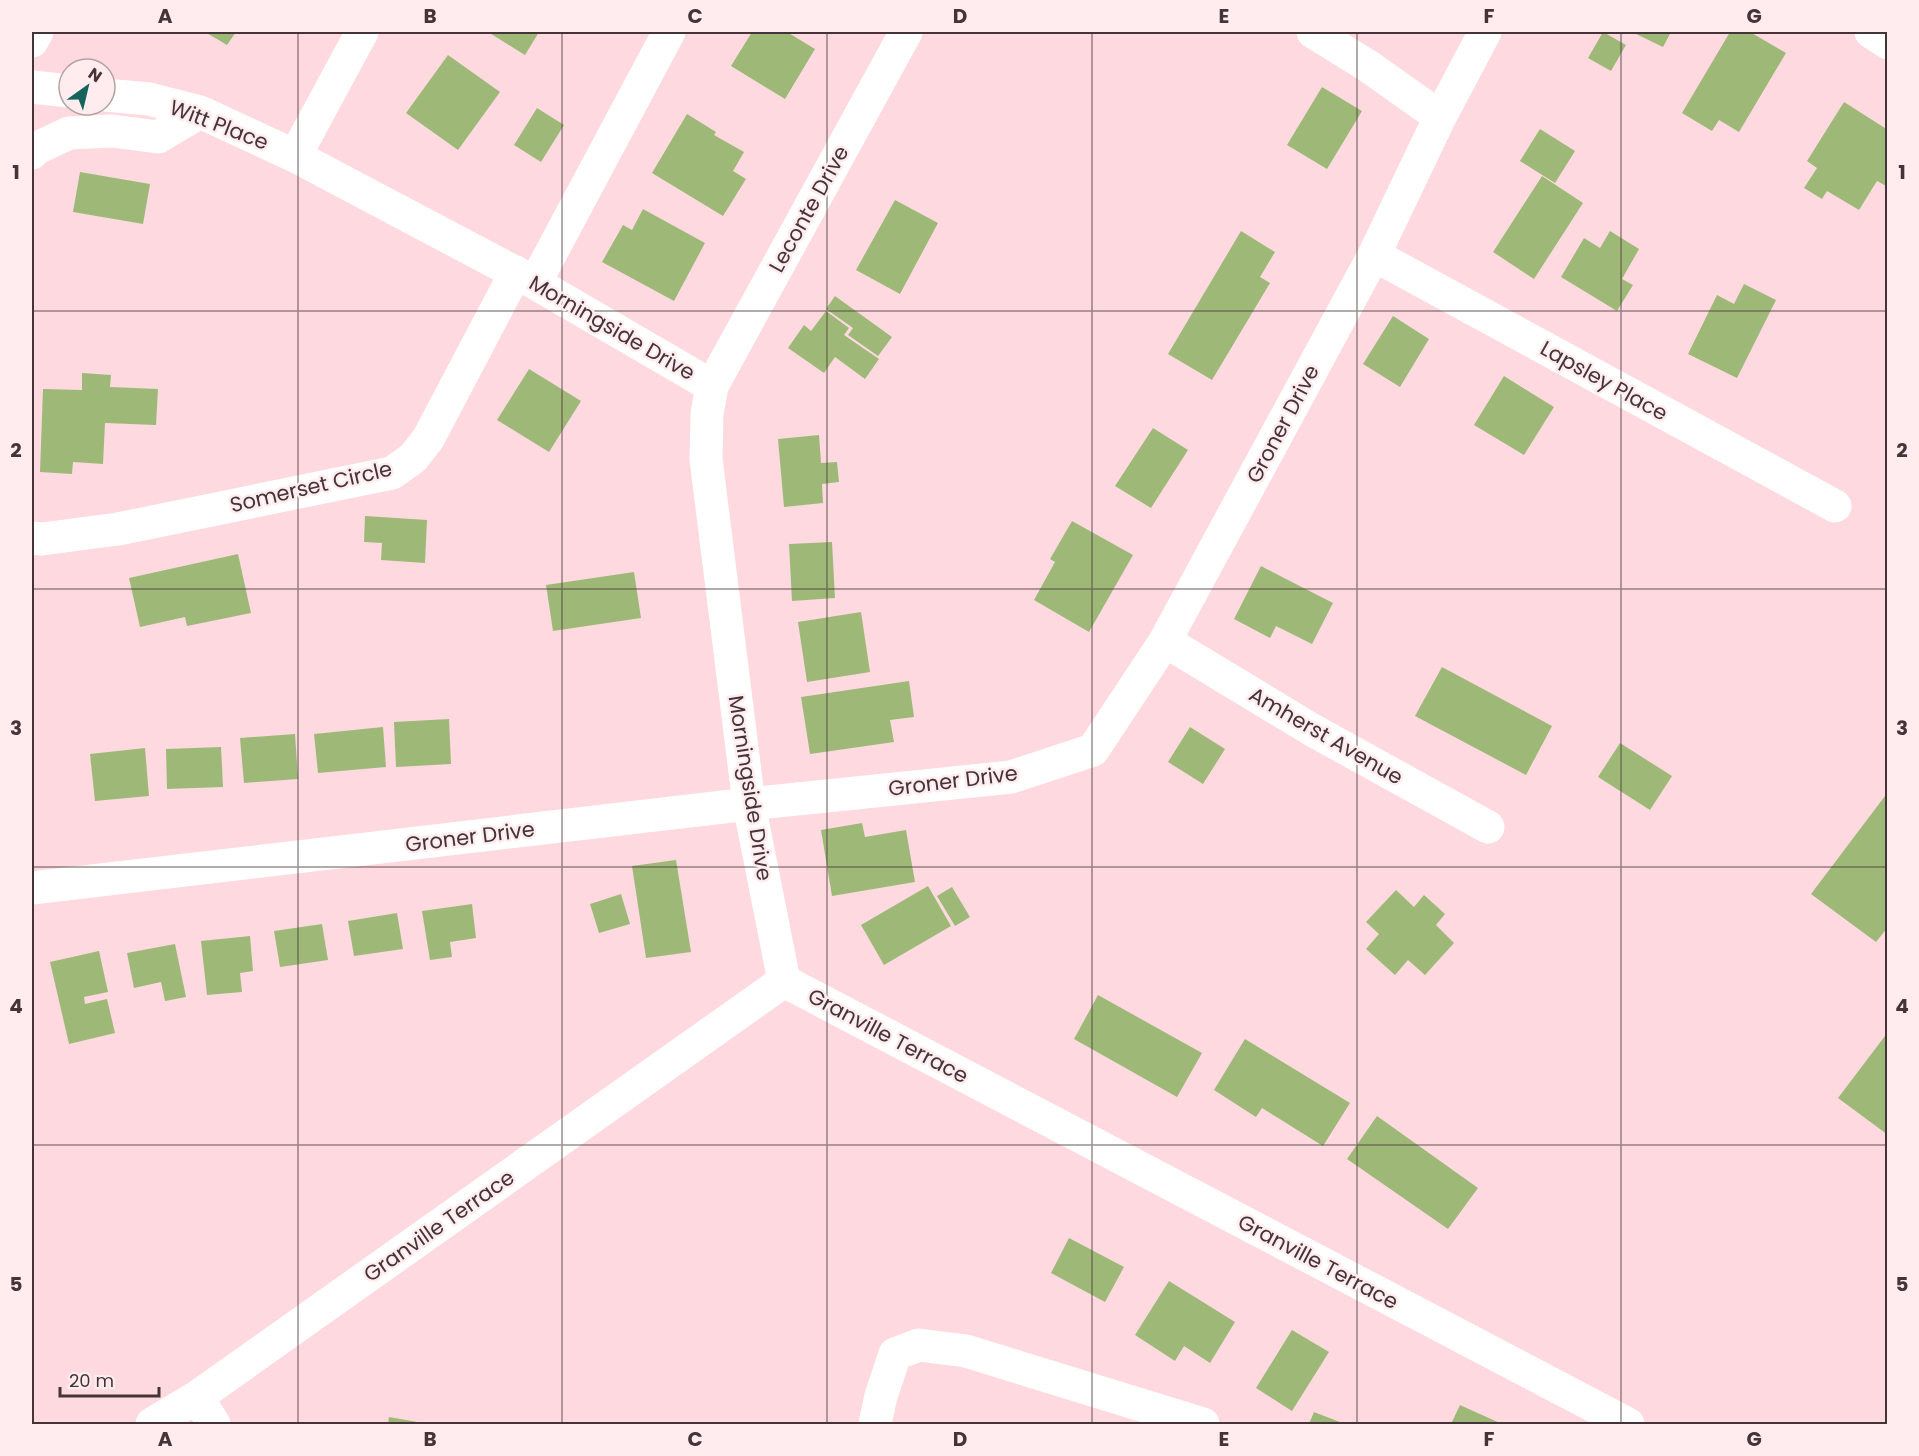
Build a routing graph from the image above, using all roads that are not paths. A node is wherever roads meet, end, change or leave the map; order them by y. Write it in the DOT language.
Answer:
graph roads {
  1 [pos="37,32"];
  2 [pos="362,32"];
  3 [pos="669,32"];
  4 [pos="906,32"];
  5 [pos="1313,32"];
  6 [pos="1485,32"];
  7 [pos="1871,32"];
  8 [pos="32,41"];
  9 [pos="1887,43"];
  10 [pos="32,87"];
  11 [pos="57,90"];
  12 [pos="117,96"];
  13 [pos="200,112"];
  14 [pos="1440,117"];
  15 [pos="32,153"];
  16 [pos="295,156"];
  17 [pos="1374,255"];
  18 [pos="525,278"];
  19 [pos="712,386"];
  20 [pos="1835,506"];
  21 [pos="32,538"];
  22 [pos="1165,641"];
  23 [pos="749,804"];
  24 [pos="1488,827"];
  25 [pos="32,888"];
  26 [pos="784,981"];
  27 [pos="197,1397"];
  28 [pos="152,1425"];
  29 [pos="214,1425"];
  30 [pos="875,1425"];
  31 [pos="1203,1425"];
  32 [pos="1628,1425"];
  1 -- 8 [label="street"];
  2 -- 16 [label="street"];
  3 -- 18 [label="street, Somerset Circle"];
  4 -- 19 [label="street, Leconte Drive"];
  5 -- 14 [label="street"];
  6 -- 14 [label="street, Groner Drive"];
  7 -- 9 [label="street"];
  10 -- 11 [label="street"];
  12 -- 13 [label="street, Witt Place"];
  13 -- 15 [label="street"];
  13 -- 16 [label="street, Witt Place"];
  14 -- 17 [label="street, Groner Drive"];
  16 -- 18 [label="street, Morningside Drive"];
  17 -- 20 [label="street, Lapsley Place"];
  17 -- 22 [label="street, Groner Drive"];
  18 -- 19 [label="street, Morningside Drive"];
  18 -- 21 [label="street, Somerset Circle"];
  19 -- 23 [label="street, Morningside Drive"];
  22 -- 23 [label="street, Groner Drive"];
  22 -- 24 [label="street, Amherst Avenue"];
  23 -- 25 [label="street, Groner Drive"];
  23 -- 26 [label="street, Morningside Drive"];
  26 -- 27 [label="street, Granville Terrace"];
  26 -- 32 [label="street, Granville Terrace"];
  27 -- 28 [label="street, Granville Terrace"];
  27 -- 29 [label="street"];
  30 -- 31 [label="street"];
}
